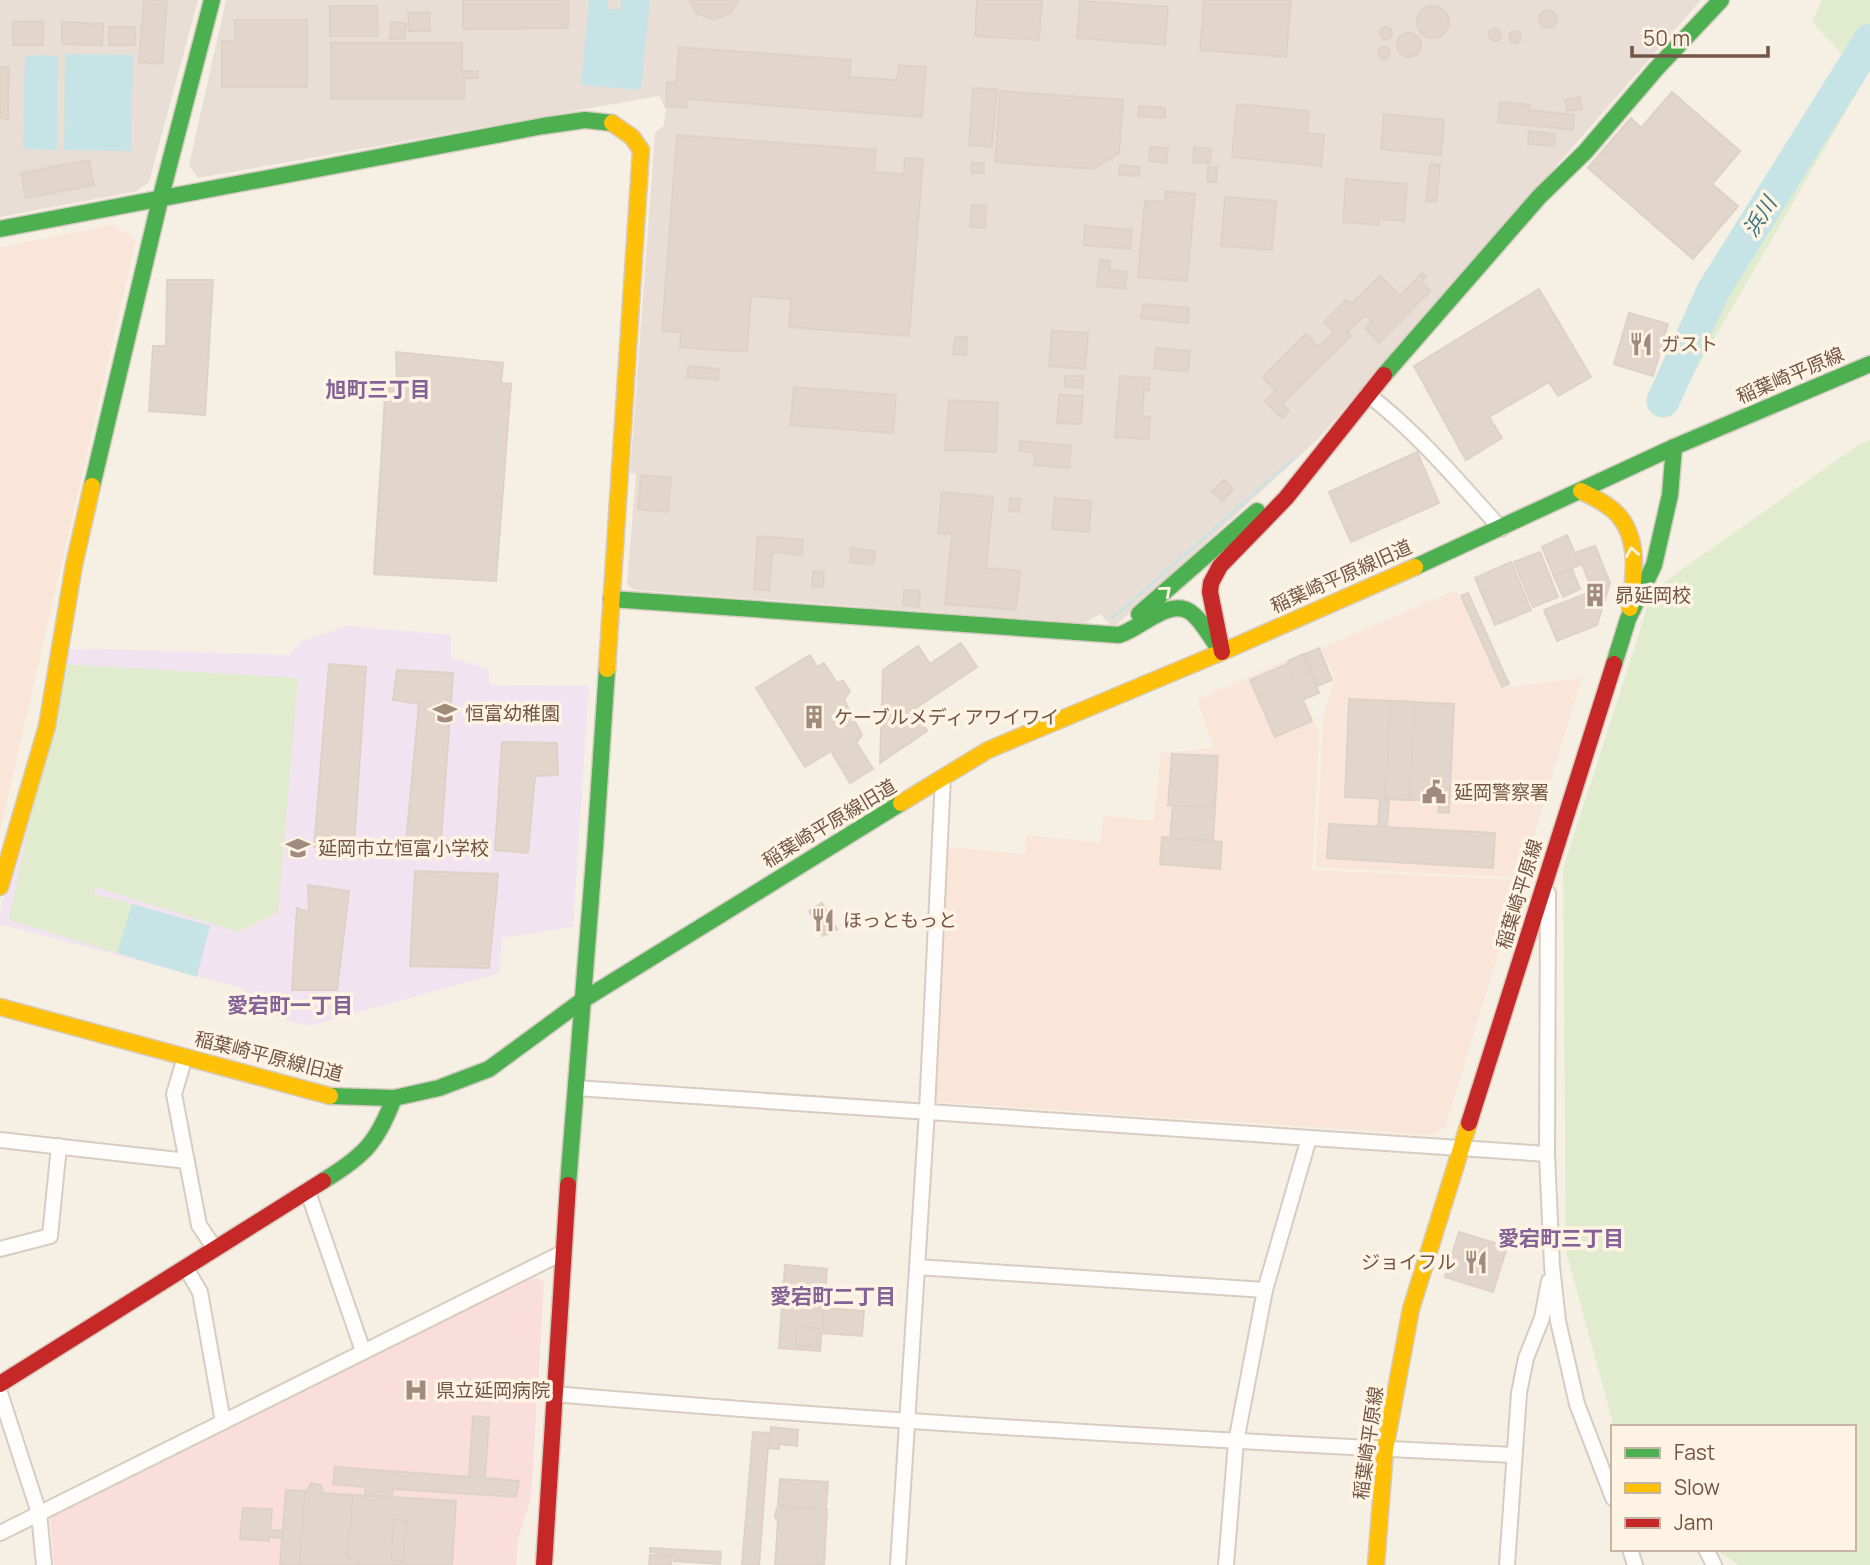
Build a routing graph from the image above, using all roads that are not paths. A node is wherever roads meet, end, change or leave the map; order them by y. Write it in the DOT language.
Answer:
graph roads {
  1 [pos="212,0"];
  2 [pos="1721,0"];
  3 [pos="160,200"];
  4 [pos="0,229"];
  5 [pos="1870,364"];
  6 [pos="1367,394"];
  7 [pos="1674,447"];
  8 [pos="1311,466"];
  9 [pos="1581,491"];
  10 [pos="1500,529"];
  11 [pos="1201,560"];
  12 [pos="611,599"];
  13 [pos="1192,613"];
  14 [pos="1628,619"];
  15 [pos="1113,634"];
  16 [pos="1222,652"];
  17 [pos="943,777"];
  18 [pos="1548,871"];
  19 [pos="0,887"];
  20 [pos="583,1000"];
  21 [pos="0,1007"];
  22 [pos="185,1057"];
  23 [pos="576,1088"];
  24 [pos="394,1098"];
  25 [pos="926,1111"];
  26 [pos="1309,1138"];
  27 [pos="0,1140"];
  28 [pos="59,1146"];
  29 [pos="1462,1147"];
  30 [pos="1547,1154"];
  31 [pos="187,1161"];
  32 [pos="307,1192"];
  33 [pos="0,1249"];
  34 [pos="215,1249"];
  35 [pos="562,1253"];
  36 [pos="1552,1266"];
  37 [pos="917,1267"];
  38 [pos="186,1268"];
  39 [pos="1265,1290"];
  40 [pos="363,1351"];
  41 [pos="0,1384"];
  42 [pos="0,1393"];
  43 [pos="553,1394"];
  44 [pos="908,1421"];
  45 [pos="223,1422"];
  46 [pos="1236,1442"];
  47 [pos="1385,1449"];
  48 [pos="1514,1455"];
  49 [pos="1611,1494"];
  50 [pos="39,1513"];
  51 [pos="0,1533"];
  52 [pos="44,1565"];
  53 [pos="544,1565"];
  54 [pos="898,1565"];
  55 [pos="1226,1565"];
  56 [pos="1376,1565"];
  57 [pos="1507,1565"];
  1 -- 3 [label="street"];
  2 -- 6 [label="street"];
  3 -- 4 [label="street"];
  3 -- 12 [label="street"];
  3 -- 19 [label="street"];
  5 -- 7 [label="street, 稲葉崎平原線"];
  6 -- 8 [label="street"];
  6 -- 10 [label="street"];
  7 -- 9 [label="street, 稲葉崎平原線旧道"];
  7 -- 14 [label="street, 稲葉崎平原線"];
  8 -- 11 [label="street"];
  8 -- 16 [label="street"];
  9 -- 10 [label="street, 稲葉崎平原線旧道"];
  14 -- 9 [label="street, one-way"];
  10 -- 16 [label="street, 稲葉崎平原線旧道"];
  11 -- 13 [label="street"];
  15 -- 11 [label="street, one-way"];
  12 -- 15 [label="street"];
  12 -- 20 [label="street"];
  13 -- 15 [label="street"];
  13 -- 16 [label="street"];
  14 -- 18 [label="street, 稲葉崎平原線"];
  16 -- 17 [label="street, 稲葉崎平原線旧道"];
  17 -- 20 [label="street, 稲葉崎平原線旧道"];
  17 -- 25 [label="street"];
  18 -- 29 [label="street, 稲葉崎平原線"];
  18 -- 30 [label="street"];
  20 -- 23 [label="street"];
  20 -- 24 [label="street, 稲葉崎平原線旧道"];
  21 -- 22 [label="street, 稲葉崎平原線旧道"];
  22 -- 24 [label="street, 稲葉崎平原線旧道"];
  22 -- 31 [label="street"];
  23 -- 25 [label="street"];
  23 -- 35 [label="street"];
  24 -- 32 [label="street"];
  25 -- 26 [label="street"];
  25 -- 37 [label="street"];
  26 -- 29 [label="street"];
  26 -- 39 [label="street"];
  27 -- 28 [label="street"];
  28 -- 31 [label="street"];
  28 -- 33 [label="street"];
  29 -- 30 [label="street"];
  29 -- 47 [label="street, 稲葉崎平原線"];
  30 -- 36 [label="street"];
  31 -- 34 [label="street"];
  32 -- 34 [label="street"];
  32 -- 40 [label="street"];
  34 -- 38 [label="street"];
  35 -- 40 [label="street"];
  35 -- 43 [label="street"];
  36 -- 48 [label="street"];
  36 -- 49 [label="street"];
  37 -- 39 [label="street"];
  37 -- 44 [label="street"];
  38 -- 41 [label="street"];
  38 -- 45 [label="street"];
  39 -- 46 [label="street"];
  40 -- 45 [label="street"];
  42 -- 50 [label="street"];
  43 -- 44 [label="street"];
  43 -- 53 [label="street"];
  44 -- 46 [label="street"];
  44 -- 54 [label="street"];
  45 -- 50 [label="street"];
  46 -- 47 [label="street"];
  46 -- 55 [label="street"];
  47 -- 48 [label="street"];
  47 -- 56 [label="street, 稲葉崎平原線"];
  48 -- 57 [label="street"];
  50 -- 51 [label="street"];
  50 -- 52 [label="street"];
}
